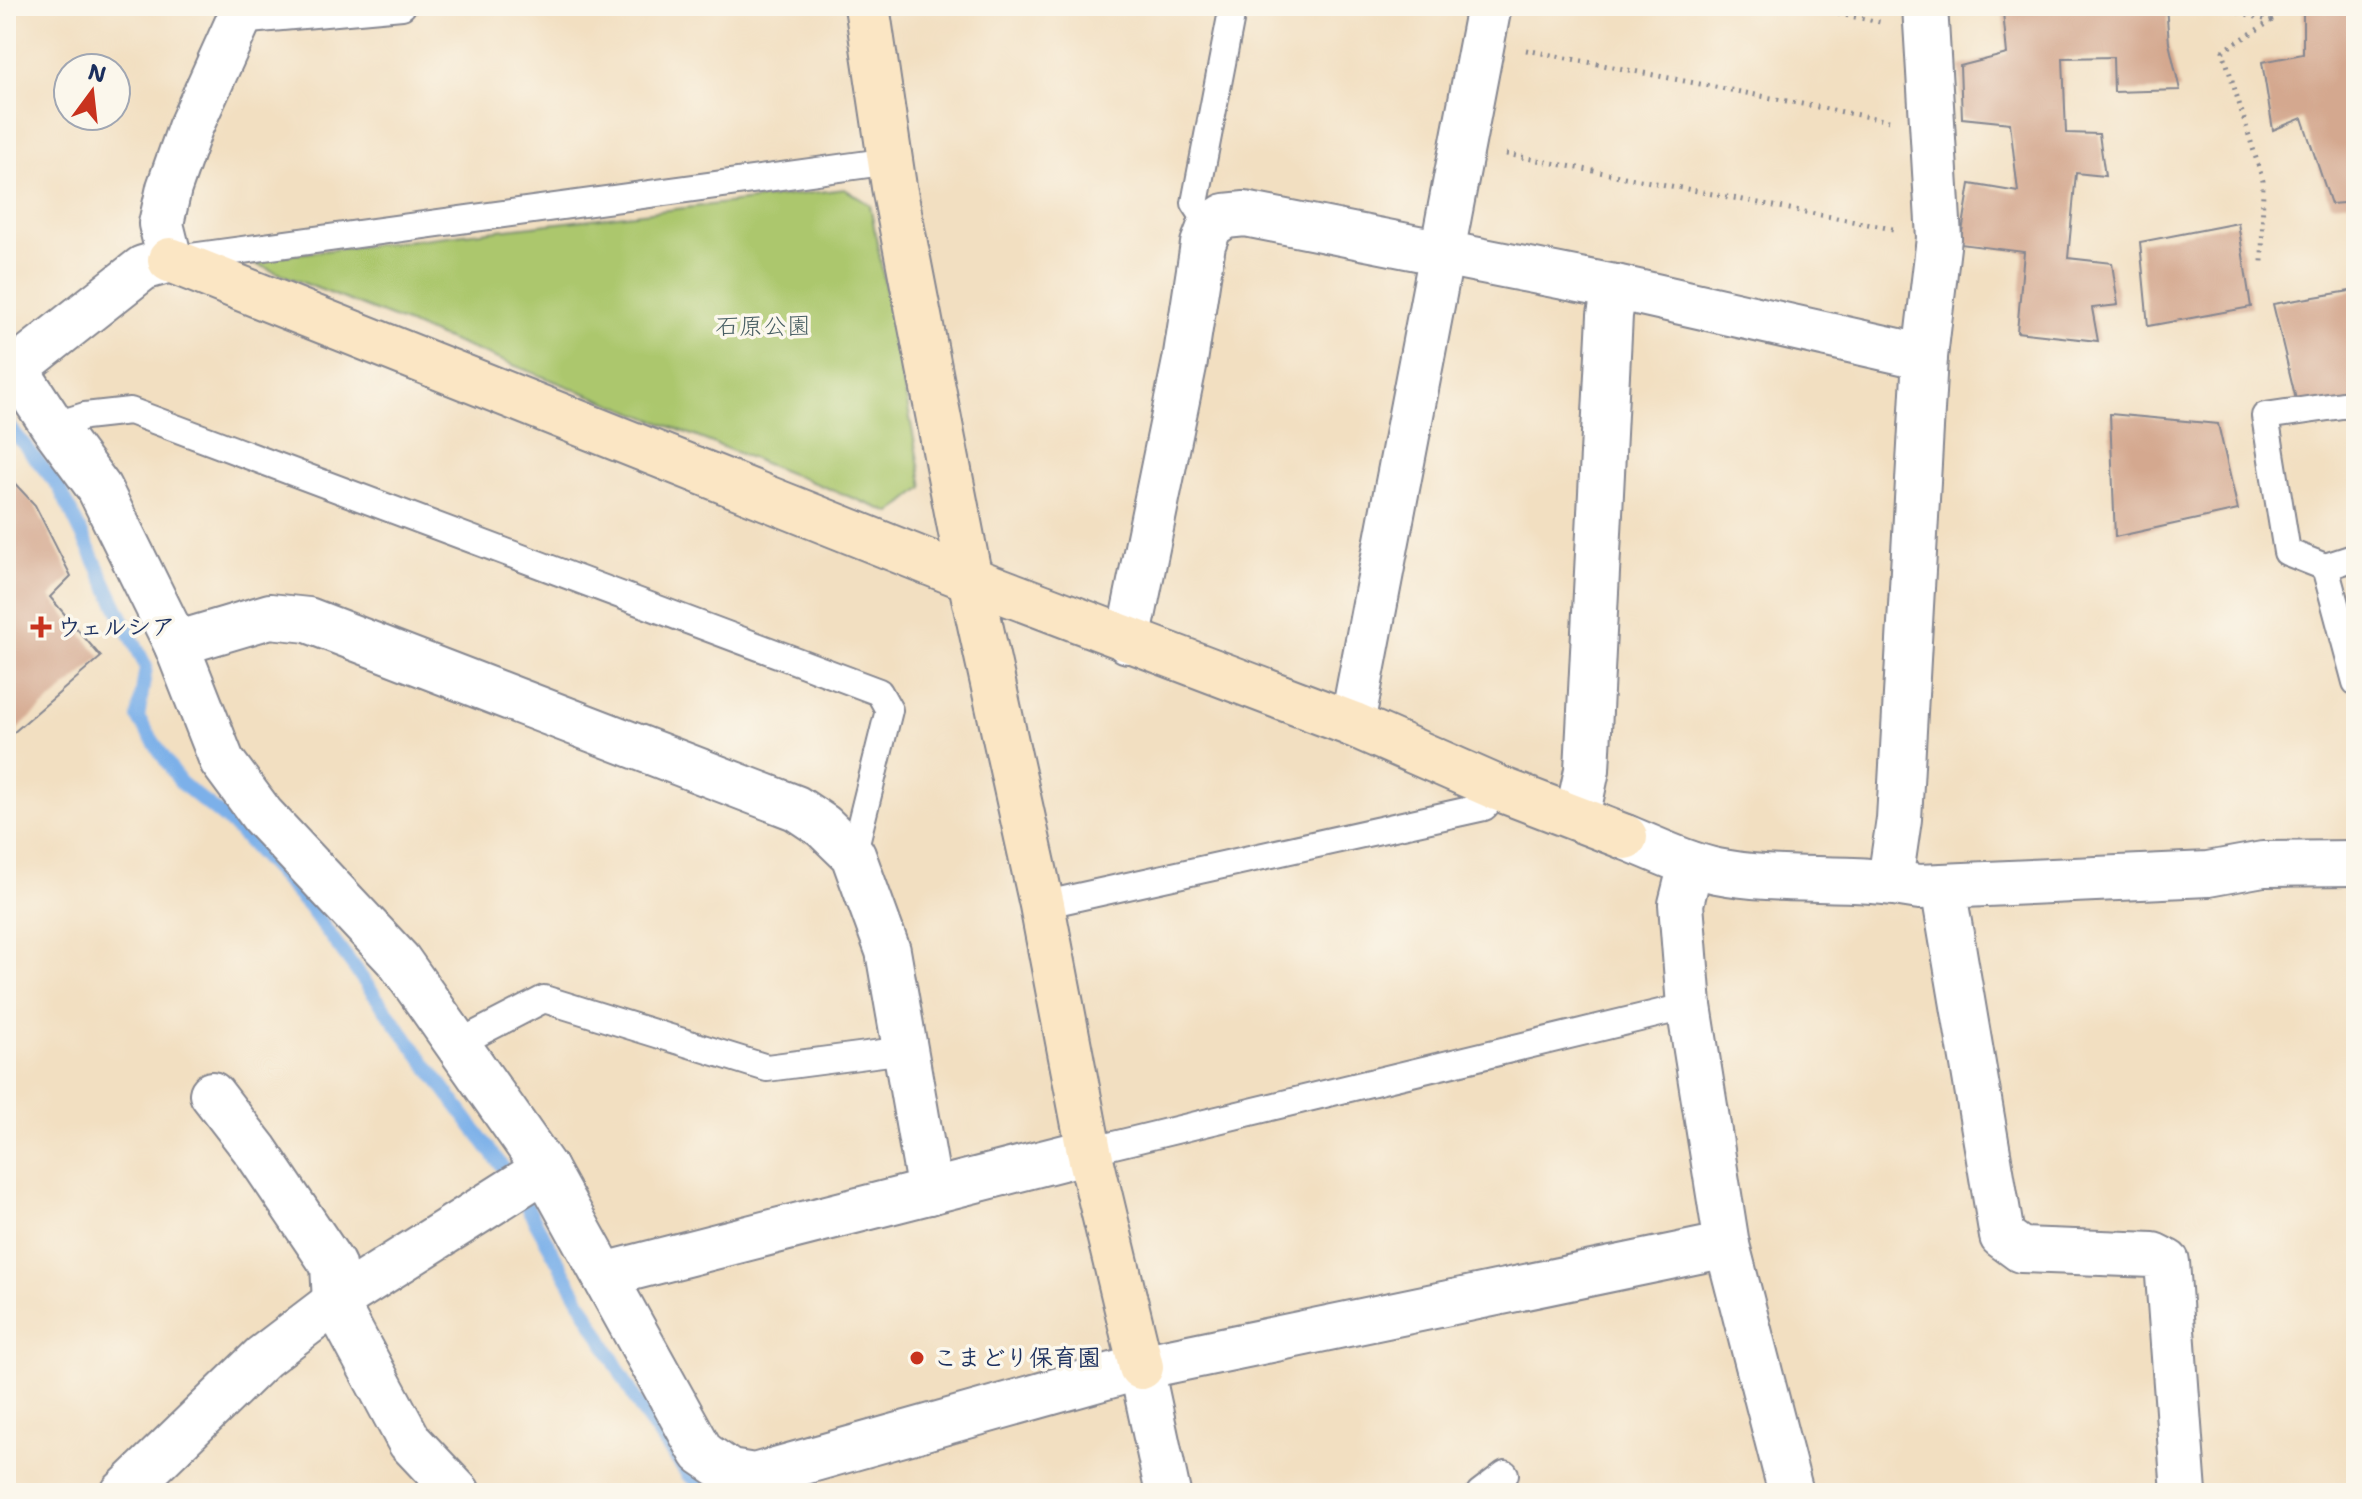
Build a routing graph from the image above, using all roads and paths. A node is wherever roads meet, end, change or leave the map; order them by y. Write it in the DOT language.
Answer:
graph roads {
  1 [pos="402,6"];
  2 [pos="867,6"];
  3 [pos="1233,6"];
  4 [pos="1799,6"];
  5 [pos="2216,6"];
  6 [pos="242,13"];
  7 [pos="1926,19"];
  8 [pos="1485,24"];
  9 [pos="1933,129"];
  10 [pos="1462,145"];
  11 [pos="890,161"];
  12 [pos="1210,226"];
  13 [pos="1939,238"];
  14 [pos="1441,254"];
  15 [pos="170,260"];
  16 [pos="2262,264"];
  17 [pos="1615,287"];
  18 [pos="1925,357"];
  19 [pos="10,372"];
  20 [pos="2356,403"];
  21 [pos="53,426"];
  22 [pos="2356,557"];
  23 [pos="2325,567"];
  24 [pos="970,579"];
  25 [pos="1128,641"];
  26 [pos="176,644"];
  27 [pos="2356,682"];
  28 [pos="1352,724"];
  29 [pos="1500,789"];
  30 [pos="1577,817"];
  31 [pos="853,855"];
  32 [pos="2356,863"];
  33 [pos="1691,864"];
  34 [pos="1890,881"];
  35 [pos="1943,887"];
  36 [pos="1042,905"];
  37 [pos="1689,1006"];
  38 [pos="457,1044"];
  39 [pos="905,1050"];
  40 [pos="212,1094"];
  41 [pos="1089,1151"];
  42 [pos="545,1169"];
  43 [pos="930,1192"];
  44 [pos="1727,1245"];
  45 [pos="604,1275"];
  46 [pos="335,1302"];
  47 [pos="1141,1367"];
  48 [pos="1505,1474"];
  49 [pos="123,1493"];
  50 [pos="458,1493"];
  51 [pos="1168,1493"];
  52 [pos="1480,1493"];
  53 [pos="1791,1493"];
  54 [pos="2184,1493"];
  1 -- 6 [label="lane"];
  2 -- 11 [label="street"];
  3 -- 12 [label="lane"];
  4 -- 7 [label="path"];
  5 -- 16 [label="path"];
  6 -- 15 [label="street"];
  7 -- 9 [label="street"];
  8 -- 9 [label="path"];
  8 -- 10 [label="street"];
  9 -- 13 [label="street"];
  10 -- 13 [label="path"];
  10 -- 14 [label="street"];
  11 -- 15 [label="lane"];
  11 -- 24 [label="street"];
  12 -- 14 [label="street"];
  12 -- 25 [label="street"];
  13 -- 18 [label="street"];
  14 -- 17 [label="street"];
  14 -- 28 [label="street"];
  15 -- 19 [label="street"];
  15 -- 24 [label="street"];
  17 -- 18 [label="street"];
  17 -- 30 [label="street"];
  18 -- 34 [label="street"];
  19 -- 21 [label="street"];
  20 -- 23 [label="lane"];
  21 -- 26 [label="street"];
  21 -- 31 [label="lane"];
  22 -- 23 [label="lane"];
  23 -- 27 [label="lane"];
  24 -- 25 [label="street"];
  24 -- 36 [label="street"];
  25 -- 28 [label="street"];
  26 -- 31 [label="street"];
  26 -- 38 [label="street"];
  28 -- 29 [label="street"];
  29 -- 30 [label="street"];
  29 -- 36 [label="lane"];
  30 -- 33 [label="street"];
  31 -- 39 [label="street"];
  32 -- 35 [label="street"];
  33 -- 34 [label="street"];
  33 -- 37 [label="street"];
  34 -- 35 [label="street"];
  35 -- 54 [label="street"];
  36 -- 41 [label="street"];
  37 -- 41 [label="lane"];
  37 -- 44 [label="street"];
  38 -- 39 [label="lane"];
  38 -- 42 [label="street"];
  39 -- 43 [label="street"];
  40 -- 46 [label="street"];
  41 -- 43 [label="street"];
  41 -- 47 [label="street"];
  42 -- 45 [label="street"];
  42 -- 46 [label="street"];
  43 -- 45 [label="street"];
  44 -- 47 [label="street"];
  44 -- 53 [label="street"];
  45 -- 47 [label="street"];
  46 -- 49 [label="street"];
  46 -- 50 [label="street"];
  47 -- 51 [label="street"];
  48 -- 52 [label="lane"];
}
